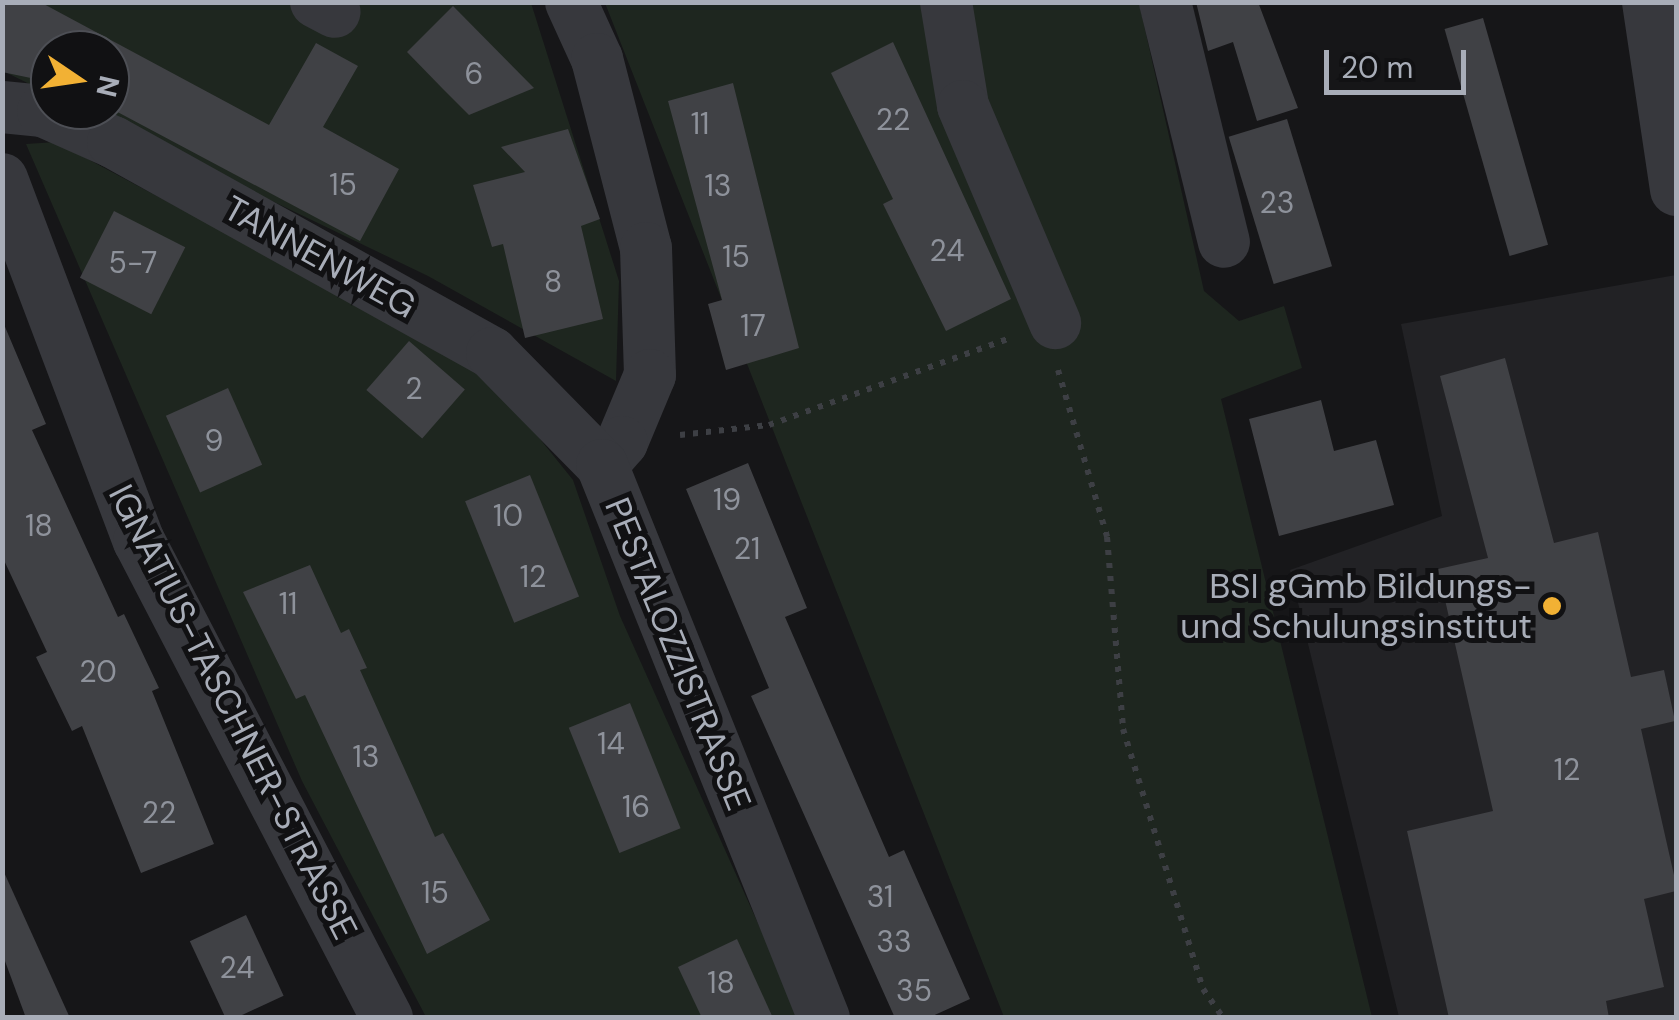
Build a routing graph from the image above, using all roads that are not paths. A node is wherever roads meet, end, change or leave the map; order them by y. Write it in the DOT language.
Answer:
graph roads {
  1 [pos="571,2"];
  2 [pos="946,2"];
  3 [pos="1166,2"];
  4 [pos="1648,2"];
  5 [pos="2,107"];
  6 [pos="2,179"];
  7 [pos="1676,190"];
  8 [pos="1224,242"];
  9 [pos="1050,324"];
  10 [pos="612,453"];
  11 [pos="387,1018"];
  12 [pos="824,1018"];
  1 -- 10 [label="street, PESTALOZZISTRASSE"];
  2 -- 9 [label="street"];
  3 -- 8 [label="street"];
  4 -- 7 [label="street"];
  5 -- 10 [label="street, TANNENWEG"];
  6 -- 11 [label="street, IGNATIUS-TASCHNER-STRASSE"];
  10 -- 12 [label="street, PESTALOZZISTRASSE"];
}
